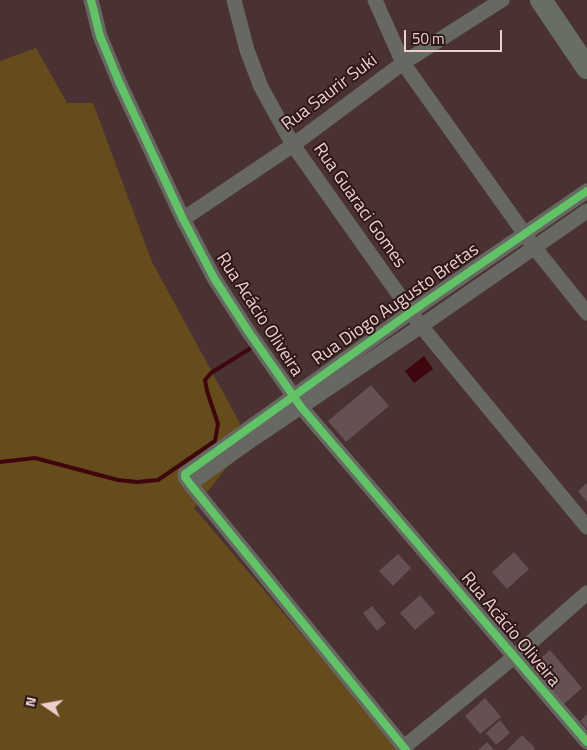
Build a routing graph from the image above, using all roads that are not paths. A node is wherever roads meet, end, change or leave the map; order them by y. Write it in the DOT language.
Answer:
graph roads {
  1 [pos="91,0"];
  2 [pos="234,0"];
  3 [pos="376,0"];
  4 [pos="502,0"];
  5 [pos="541,0"];
  6 [pos="403,63"];
  7 [pos="587,68"];
  8 [pos="293,145"];
  9 [pos="587,191"];
  10 [pos="587,212"];
  11 [pos="182,219"];
  12 [pos="524,234"];
  13 [pos="534,247"];
  14 [pos="411,312"];
  15 [pos="587,313"];
  16 [pos="421,326"];
  17 [pos="298,401"];
  18 [pos="587,527"];
  19 [pos="587,593"];
  20 [pos="514,657"];
  21 [pos="587,742"];
  22 [pos="405,748"];
  1 -- 11 [label="street, Rua Acácio Oliveira"];
  2 -- 8 [label="street, Rua Guaraci Gomes"];
  3 -- 6 [label="street"];
  4 -- 6 [label="street, Rua Saurir Suki"];
  5 -- 7 [label="street"];
  6 -- 8 [label="street, Rua Saurir Suki"];
  6 -- 12 [label="street"];
  8 -- 11 [label="street, Rua Saurir Suki"];
  8 -- 14 [label="street, Rua Guaraci Gomes"];
  9 -- 12 [label="street, Rua Diogo Augusto Bretas"];
  10 -- 13 [label="street, Rua Diogo Augusto Bretas"];
  11 -- 17 [label="street, Rua Acácio Oliveira"];
  12 -- 13 [label="street"];
  12 -- 14 [label="street, Rua Diogo Augusto Bretas"];
  13 -- 15 [label="street"];
  13 -- 16 [label="street, Rua Diogo Augusto Bretas"];
  14 -- 16 [label="street, Rua Guaraci Gomes"];
  14 -- 17 [label="street, Rua Diogo Augusto Bretas"];
  16 -- 17 [label="street, Rua Diogo Augusto Bretas"];
  16 -- 18 [label="street, Rua Guaraci Gomes"];
  17 -- 20 [label="street, Rua Acácio Oliveira"];
  17 -- 22 [label="street, Rua Diogo Augusto Bretas"];
  19 -- 20 [label="street"];
  20 -- 21 [label="street, Rua Acácio Oliveira"];
  20 -- 22 [label="street"];
}
